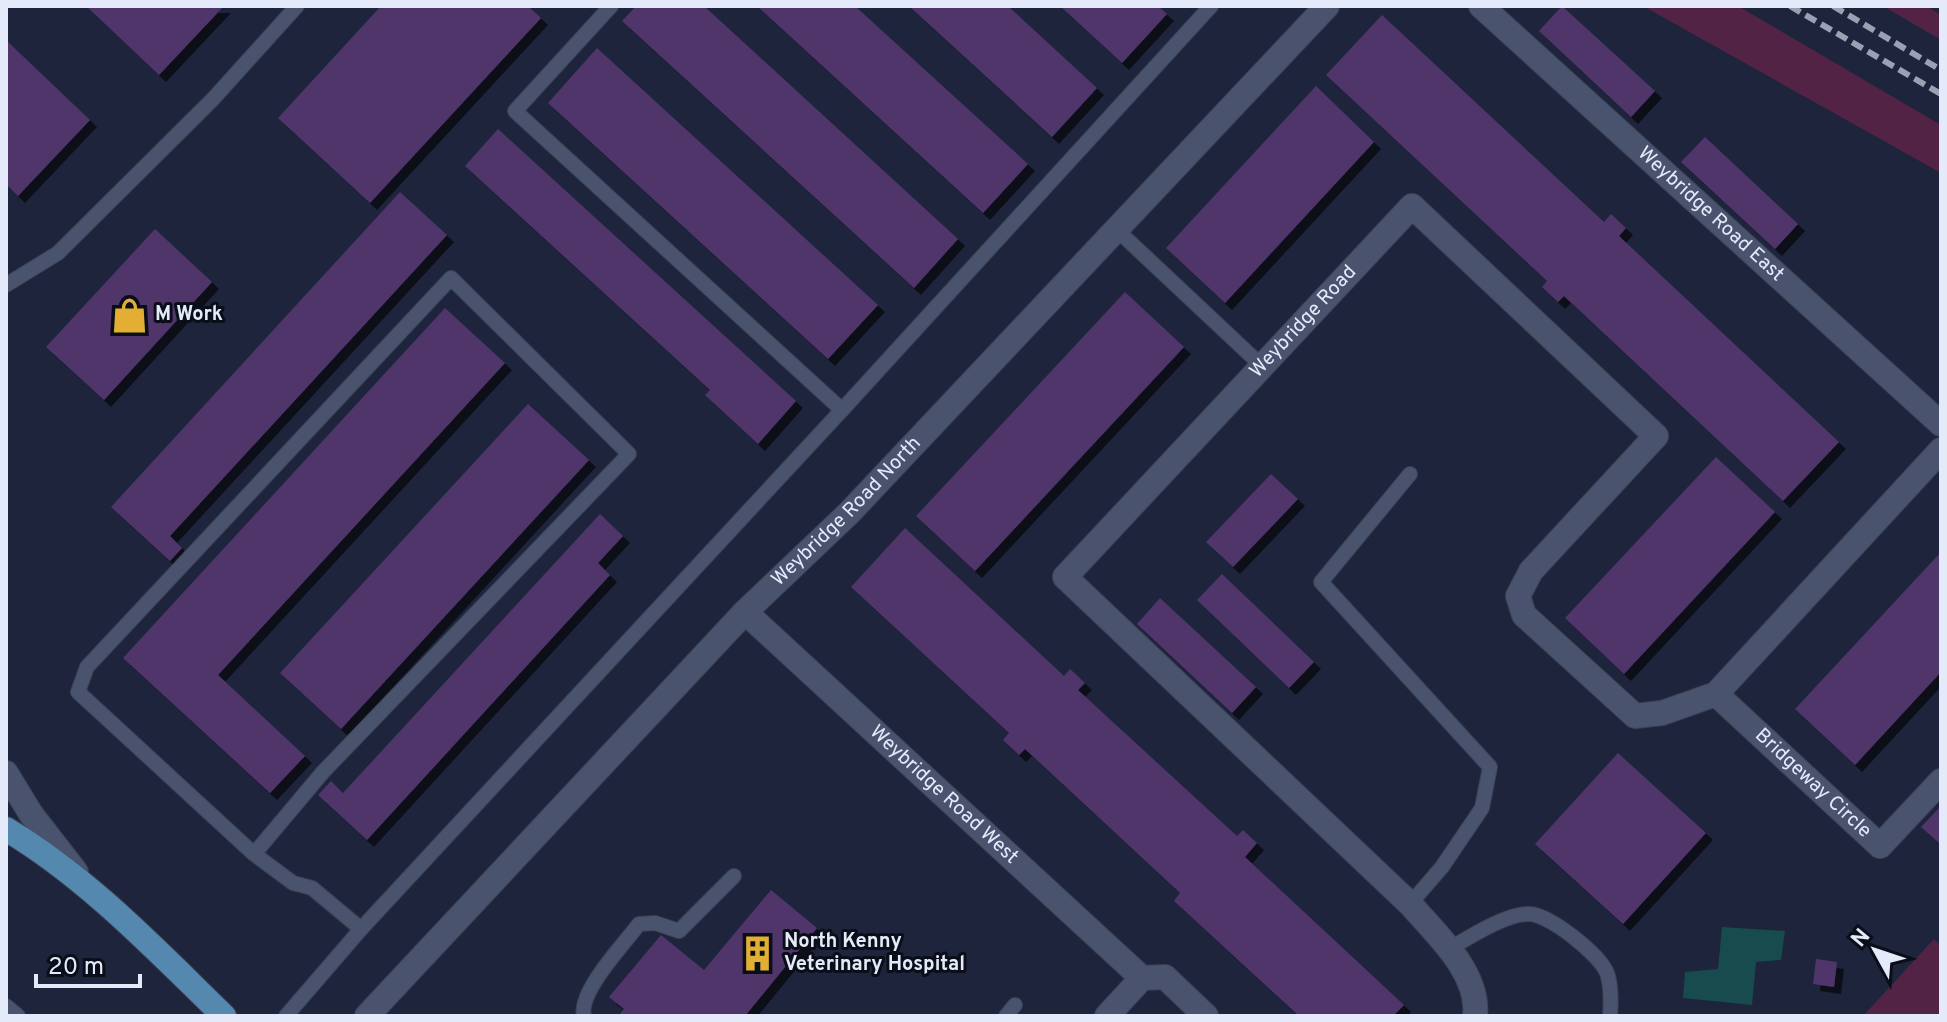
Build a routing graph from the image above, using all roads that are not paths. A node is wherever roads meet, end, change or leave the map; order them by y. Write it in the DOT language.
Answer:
graph roads {
  1 [pos="297,6"];
  2 [pos="611,6"];
  3 [pos="1211,6"];
  4 [pos="1327,6"];
  5 [pos="1481,6"];
  6 [pos="1116,229"];
  7 [pos="6,285"];
  8 [pos="1262,366"];
  9 [pos="842,410"];
  10 [pos="1941,424"];
  11 [pos="1941,450"];
  12 [pos="1410,474"];
  13 [pos="745,612"];
  14 [pos="1716,694"];
  15 [pos="6,773"];
  16 [pos="1941,781"];
  17 [pos="6,829"];
  18 [pos="254,854"];
  19 [pos="734,876"];
  20 [pos="101,900"];
  21 [pos="1410,904"];
  22 [pos="361,929"];
  23 [pos="1449,949"];
  24 [pos="1142,978"];
  25 [pos="6,1006"];
  26 [pos="18,1016"];
  27 [pos="224,1016"];
  28 [pos="286,1016"];
  29 [pos="367,1016"];
  30 [pos="584,1016"];
  31 [pos="1107,1016"];
  32 [pos="1206,1016"];
  33 [pos="1475,1016"];
  34 [pos="1610,1016"];
  1 -- 7 [label="lane"];
  2 -- 9 [label="lane"];
  3 -- 9 [label="lane"];
  4 -- 6 [label="street, Weybridge Road North"];
  5 -- 10 [label="street, Weybridge Road East"];
  6 -- 8 [label="lane"];
  6 -- 13 [label="street, Weybridge Road North"];
  8 -- 14 [label="street, Weybridge Road"];
  8 -- 21 [label="street, Weybridge Road"];
  9 -- 22 [label="lane"];
  11 -- 14 [label="street"];
  12 -- 21 [label="lane"];
  13 -- 24 [label="street, Weybridge Road West"];
  13 -- 29 [label="street, Weybridge Road North"];
  14 -- 16 [label="street, Bridgeway Circle"];
  15 -- 20 [label="street"];
  17 -- 20 [label="main road"];
  18 -- 18 [label="lane"];
  18 -- 22 [label="lane"];
  19 -- 30 [label="lane"];
  20 -- 27 [label="main road"];
  21 -- 23 [label="street, Weybridge Road"];
  22 -- 28 [label="lane"];
  23 -- 33 [label="street, Weybridge Road"];
  23 -- 34 [label="lane"];
  24 -- 31 [label="street"];
  24 -- 32 [label="street, Weybridge Road West"];
  25 -- 26 [label="lane"];
}
